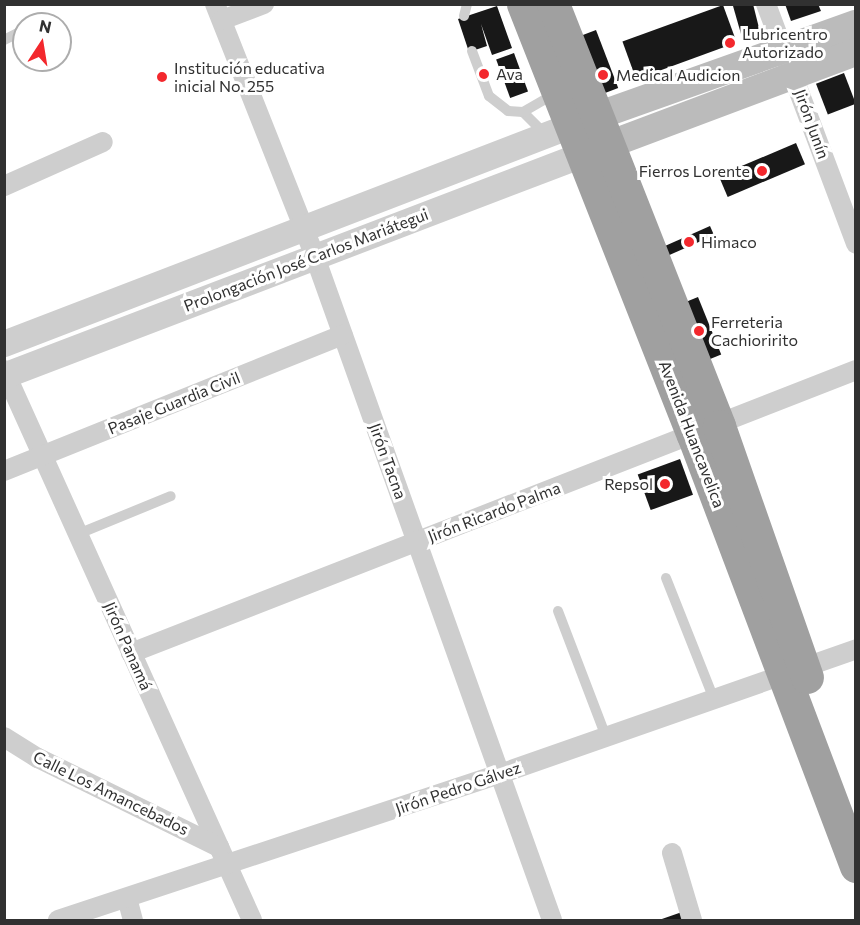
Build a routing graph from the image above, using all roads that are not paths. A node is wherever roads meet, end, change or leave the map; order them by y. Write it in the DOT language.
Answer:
graph roads {
  1 [pos="264,4"];
  2 [pos="467,4"];
  3 [pos="524,4"];
  4 [pos="553,4"];
  5 [pos="766,4"];
  6 [pos="218,12"];
  7 [pos="464,16"];
  8 [pos="855,24"];
  9 [pos="472,51"];
  10 [pos="855,52"];
  11 [pos="789,62"];
  12 [pos="558,91"];
  13 [pos="523,112"];
  14 [pos="581,135"];
  15 [pos="103,142"];
  16 [pos="4,186"];
  17 [pos="304,229"];
  18 [pos="855,244"];
  19 [pos="315,257"];
  20 [pos="343,335"];
  21 [pos="4,344"];
  22 [pos="855,370"];
  23 [pos="5,374"];
  24 [pos="706,430"];
  25 [pos="43,455"];
  26 [pos="4,471"];
  27 [pos="171,496"];
  28 [pos="78,534"];
  29 [pos="417,542"];
  30 [pos="666,578"];
  31 [pos="558,611"];
  32 [pos="855,649"];
  33 [pos="131,652"];
  34 [pos="793,671"];
  35 [pos="714,699"];
  36 [pos="4,737"];
  37 [pos="606,737"];
  38 [pos="500,774"];
  39 [pos="855,802"];
  40 [pos="219,846"];
  41 [pos="672,853"];
  42 [pos="228,865"];
  43 [pos="855,866"];
  44 [pos="126,898"];
  45 [pos="550,920"];
  46 [pos="58,921"];
  47 [pos="133,921"];
  48 [pos="252,921"];
  49 [pos="692,921"];
  1 -- 6 [label="street"];
  2 -- 7 [label="lane"];
  3 -- 12 [label="highway, Avenida Huancavelica"];
  4 -- 14 [label="highway, Avenida Huancavelica"];
  5 -- 11 [label="street, Jirón Junín"];
  6 -- 17 [label="street, Jirón Tacna"];
  8 -- 11 [label="main road"];
  9 -- 13 [label="lane"];
  10 -- 11 [label="main road"];
  11 -- 14 [label="main road"];
  11 -- 18 [label="street, Jirón Junín"];
  12 -- 13 [label="lane"];
  12 -- 14 [label="highway, Avenida Huancavelica"];
  13 -- 14 [label="lane"];
  14 -- 17 [label="street, Prolongación José Carlos Mariátegui"];
  14 -- 19 [label="street, Prolongación José Carlos Mariátegui"];
  14 -- 24 [label="highway, Avenida Huancavelica"];
  15 -- 16 [label="street"];
  17 -- 19 [label="street, Jirón Tacna"];
  17 -- 21 [label="street, Prolongación José Carlos Mariátegui"];
  19 -- 20 [label="street, Jirón Tacna"];
  19 -- 23 [label="street, Prolongación José Carlos Mariátegui"];
  20 -- 25 [label="street, Pasaje Guardia Civil"];
  20 -- 29 [label="street, Jirón Tacna"];
  22 -- 24 [label="street, Jirón Ricardo Palma"];
  23 -- 25 [label="street, Jirón Panamá"];
  24 -- 29 [label="street, Jirón Ricardo Palma"];
  24 -- 34 [label="highway, Avenida Huancavelica"];
  25 -- 26 [label="street, Pasaje Guardia Civil"];
  25 -- 28 [label="street, Jirón Panamá"];
  27 -- 28 [label="lane"];
  28 -- 33 [label="street, Jirón Panamá"];
  29 -- 33 [label="street, Jirón Ricardo Palma"];
  29 -- 38 [label="street, Jirón Tacna"];
  30 -- 35 [label="lane"];
  31 -- 37 [label="lane"];
  32 -- 34 [label="street, Jirón Pedro Gálvez"];
  33 -- 40 [label="street, Jirón Panamá"];
  34 -- 35 [label="street, Jirón Pedro Gálvez"];
  34 -- 39 [label="highway, Avenida Huancavelica"];
  34 -- 43 [label="highway, Avenida Huancavelica"];
  35 -- 37 [label="street, Jirón Pedro Gálvez"];
  36 -- 40 [label="street, Calle Los Amancebados"];
  37 -- 38 [label="street, Jirón Pedro Gálvez"];
  38 -- 42 [label="street, Jirón Pedro Gálvez"];
  38 -- 45 [label="street, Jirón Tacna"];
  40 -- 42 [label="street, Jirón Panamá"];
  41 -- 49 [label="street"];
  42 -- 44 [label="street, Jirón Pedro Gálvez"];
  42 -- 48 [label="street, Jirón Panamá"];
  44 -- 46 [label="street, Jirón Pedro Gálvez"];
  44 -- 47 [label="street"];
}
